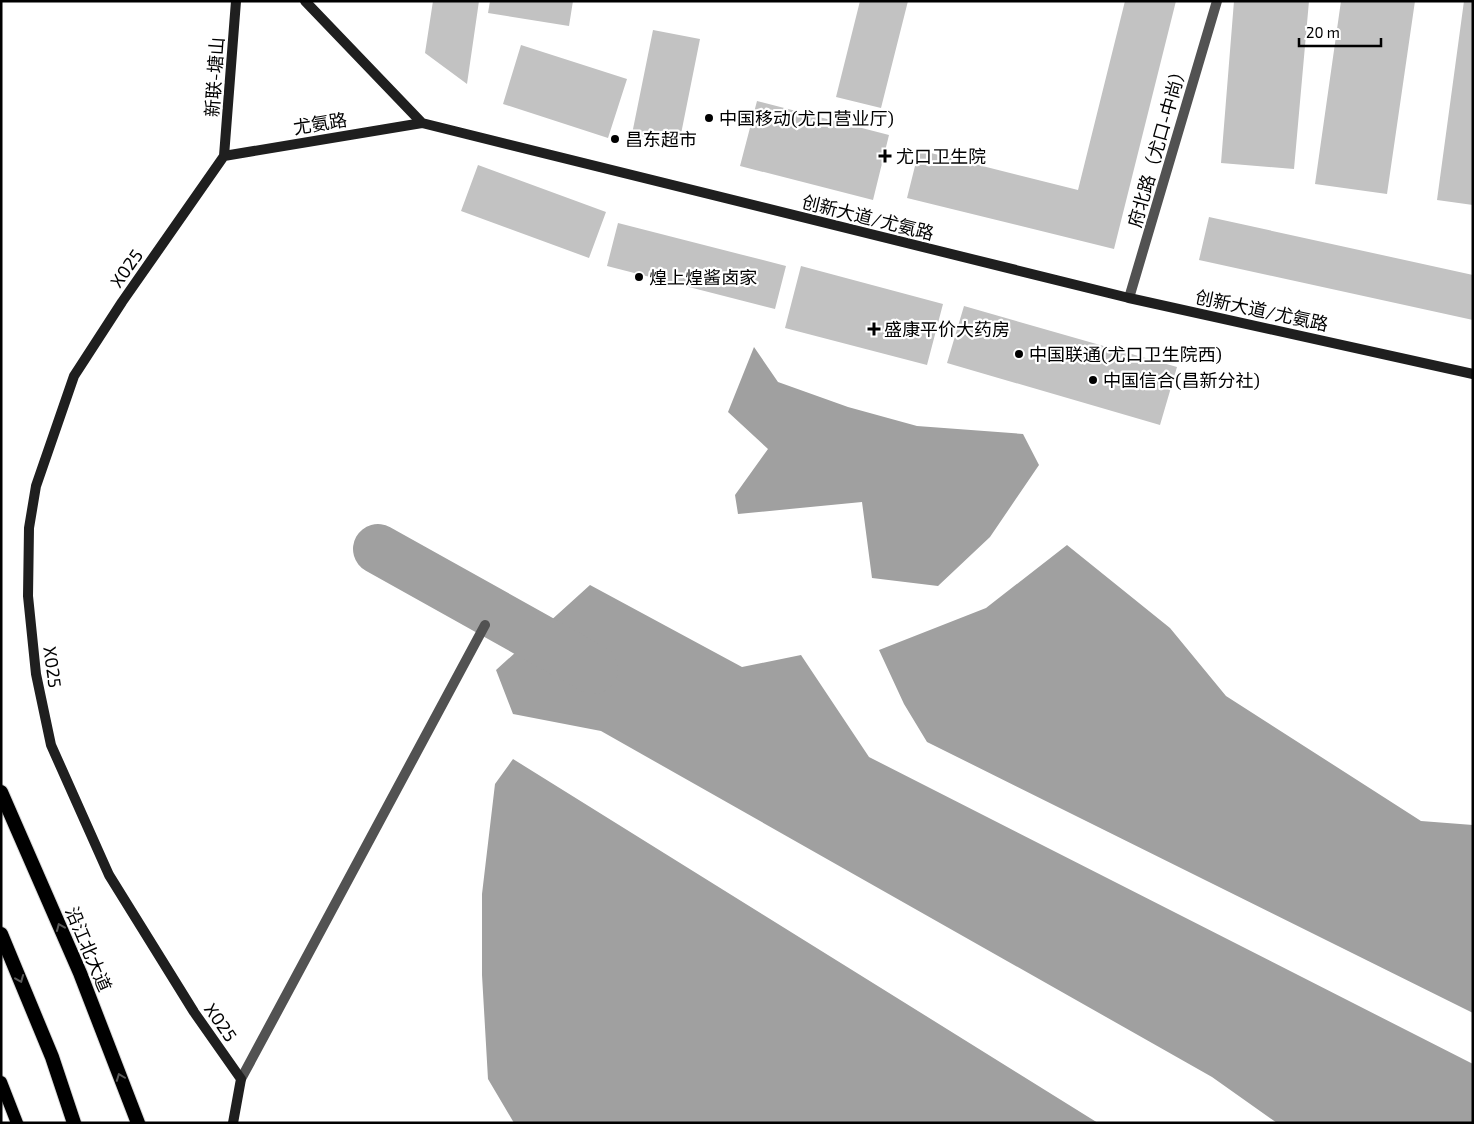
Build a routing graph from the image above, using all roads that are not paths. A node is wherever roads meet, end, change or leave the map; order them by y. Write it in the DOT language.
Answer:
graph roads {
  1 [pos="236,1"];
  2 [pos="304,1"];
  3 [pos="1217,1"];
  4 [pos="422,123"];
  5 [pos="224,156"];
  6 [pos="1129,298"];
  7 [pos="1473,374"];
  8 [pos="485,625"];
  9 [pos="1,792"];
  10 [pos="1,934"];
  11 [pos="241,1079"];
  12 [pos="1,1082"];
  13 [pos="17,1123"];
  14 [pos="74,1123"];
  15 [pos="138,1123"];
  16 [pos="233,1123"];
  1 -- 5 [label="main road, 新联-塘山"];
  2 -- 4 [label="main road"];
  3 -- 6 [label="street, 府北路（尤口-中尚）"];
  4 -- 5 [label="main road, 尤氨路"];
  4 -- 6 [label="main road, 创新大道/尤氨路"];
  5 -- 11 [label="main road, X025"];
  6 -- 7 [label="main road, 创新大道/尤氨路"];
  8 -- 11 [label="street"];
  15 -- 9 [label="highway, 沿江北大道, one-way"];
  10 -- 14 [label="highway, one-way"];
  11 -- 16 [label="main road"];
  12 -- 13 [label="main road"];
}
